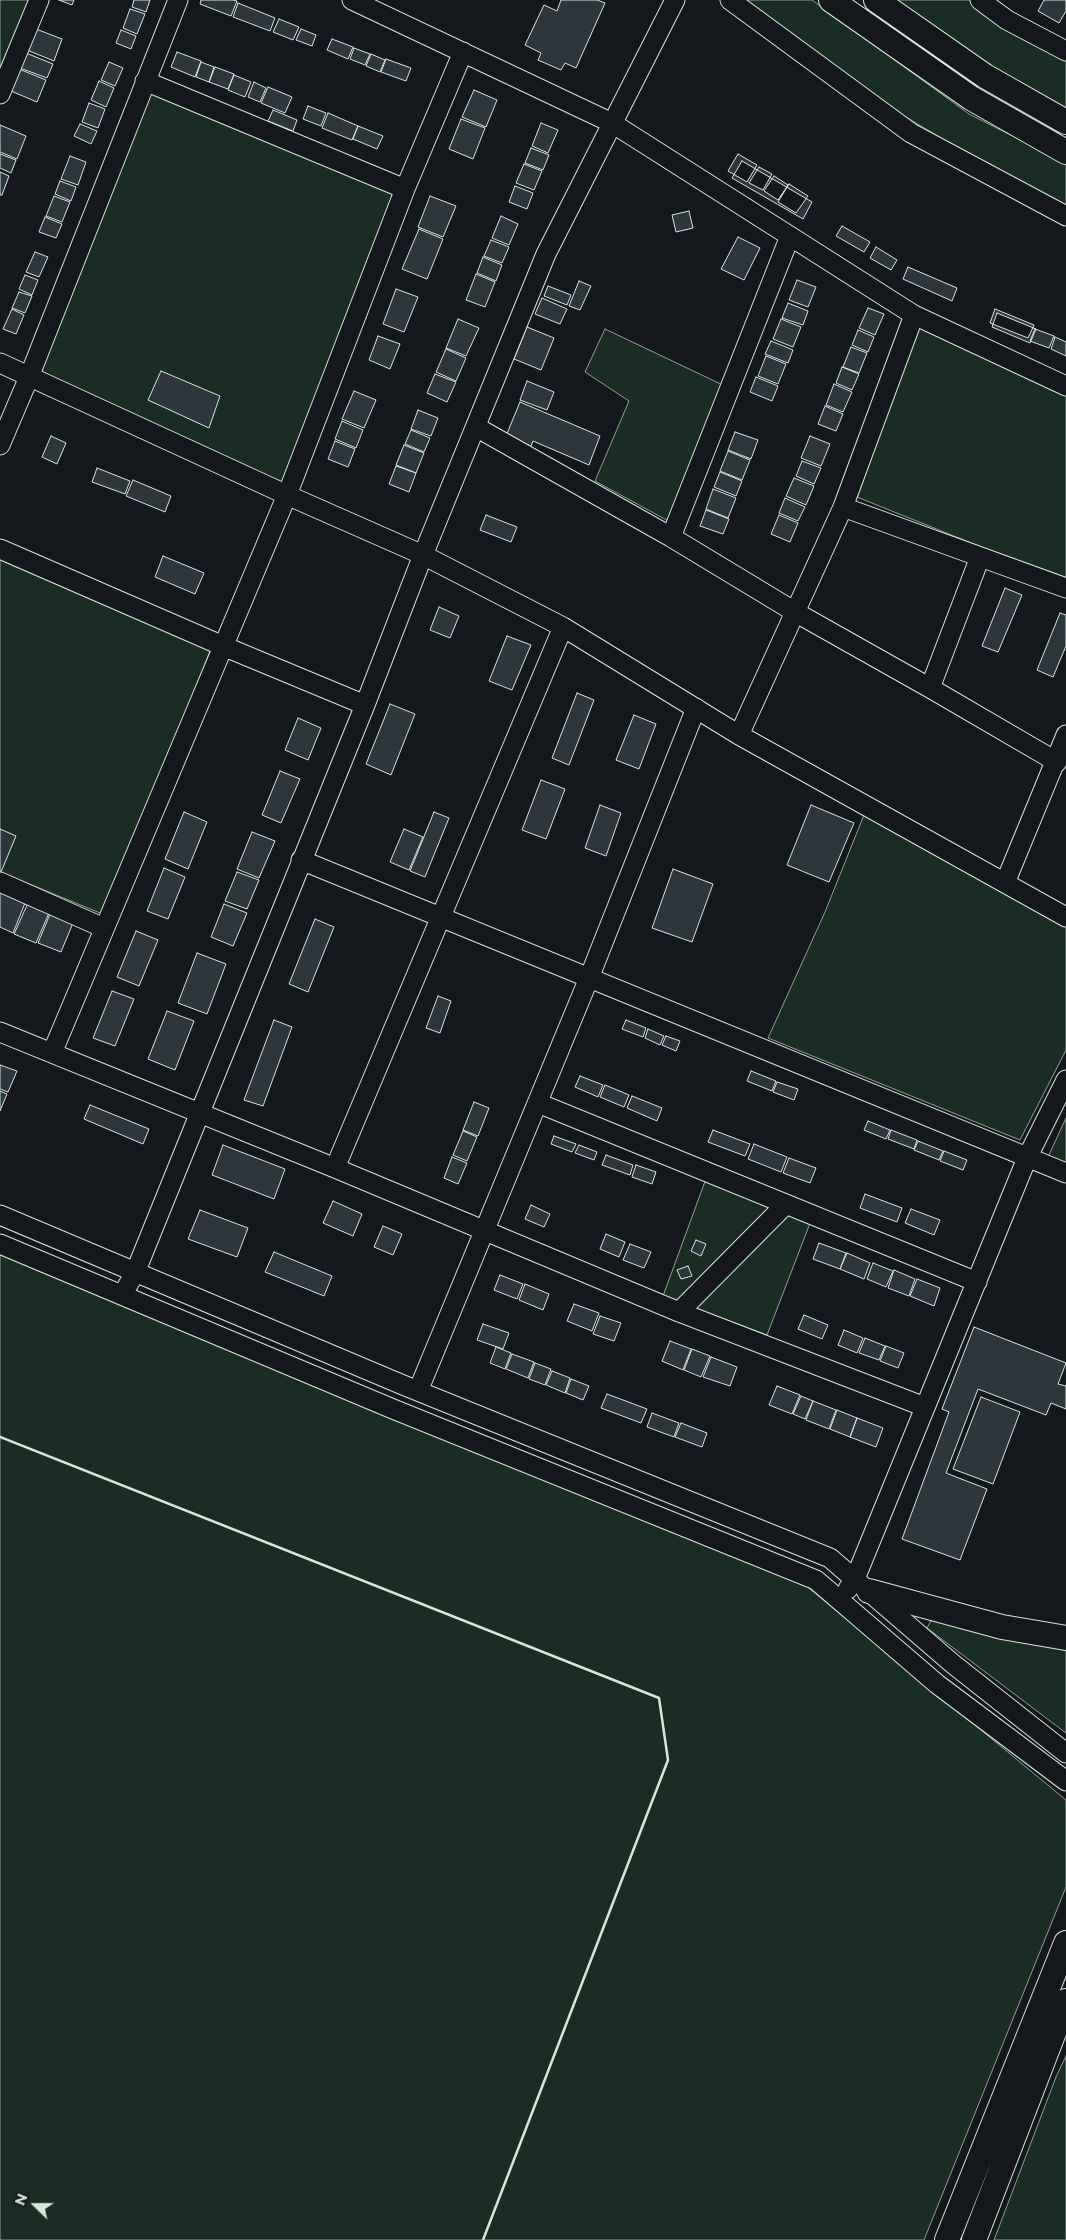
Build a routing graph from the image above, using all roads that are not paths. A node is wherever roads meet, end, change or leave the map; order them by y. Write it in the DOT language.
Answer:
graph roads {
  1 [pos="39,0"];
  2 [pos="178,0"];
  3 [pos="352,0"];
  4 [pos="675,0"];
  5 [pos="730,0"];
  6 [pos="831,0"];
  7 [pos="876,0"];
  8 [pos="980,0"];
  9 [pos="463,52"];
  10 [pos="1066,52"];
  11 [pos="145,81"];
  12 [pos="0,94"];
  13 [pos="1066,122"];
  14 [pos="612,123"];
  15 [pos="1066,152"];
  16 [pos="405,189"];
  17 [pos="1066,216"];
  18 [pos="790,236"];
  19 [pos="914,315"];
  20 [pos="0,363"];
  21 [pos="29,377"];
  22 [pos="1066,386"];
  23 [pos="476,427"];
  24 [pos="0,445"];
  25 [pos="288,495"];
  26 [pos="843,506"];
  27 [pos="671,537"];
  28 [pos="0,549"];
  29 [pos="423,555"];
  30 [pos="980,557"];
  31 [pos="1066,588"];
  32 [pos="795,612"];
  33 [pos="563,627"];
  34 [pos="223,646"];
  35 [pos="930,688"];
  36 [pos="365,705"];
  37 [pos="696,708"];
  38 [pos="740,735"];
  39 [pos="1066,735"];
  40 [pos="1057,762"];
  41 [pos="301,860"];
  42 [pos="0,882"];
  43 [pos="1005,884"];
  44 [pos="440,917"];
  45 [pos="1066,917"];
  46 [pos="104,928"];
  47 [pos="589,978"];
  48 [pos="0,1032"];
  49 [pos="52,1053"];
  50 [pos="1066,1080"];
  51 [pos="538,1103"];
  52 [pos="199,1112"];
  53 [pos="1027,1158"];
  54 [pos="336,1168"];
  55 [pos="1066,1173"];
  56 [pos="786,1204"];
  57 [pos="0,1215"];
  58 [pos="484,1231"];
  59 [pos="0,1244"];
  60 [pos="135,1273"];
  61 [pos="977,1282"];
  62 [pos="122,1296"];
  63 [pos="679,1312"];
  64 [pos="418,1391"];
  65 [pos="925,1407"];
  66 [pos="862,1585"];
  67 [pos="840,1600"];
  68 [pos="1066,1638"];
  69 [pos="1066,1753"];
  70 [pos="1066,1781"];
  71 [pos="1066,1943"];
  72 [pos="1066,2001"];
  73 [pos="947,2240"];
  74 [pos="974,2240"];
  1 -- 12 [label="street"];
  2 -- 11 [label="street"];
  3 -- 9 [label="street"];
  4 -- 14 [label="street"];
  5 -- 17 [label="street"];
  6 -- 15 [label="main road"];
  7 -- 13 [label="main road"];
  8 -- 10 [label="street"];
  9 -- 14 [label="street"];
  9 -- 16 [label="street"];
  11 -- 16 [label="street"];
  11 -- 21 [label="street"];
  14 -- 18 [label="street"];
  14 -- 23 [label="street"];
  16 -- 25 [label="street"];
  18 -- 19 [label="street"];
  18 -- 27 [label="street"];
  19 -- 22 [label="street"];
  19 -- 26 [label="street"];
  20 -- 21 [label="street"];
  21 -- 24 [label="street"];
  21 -- 25 [label="street"];
  23 -- 27 [label="street"];
  23 -- 29 [label="street"];
  25 -- 29 [label="street"];
  25 -- 34 [label="street"];
  26 -- 30 [label="street"];
  26 -- 32 [label="street"];
  27 -- 32 [label="street"];
  28 -- 34 [label="street"];
  29 -- 33 [label="street"];
  29 -- 36 [label="street"];
  30 -- 31 [label="street"];
  30 -- 35 [label="street"];
  32 -- 35 [label="street"];
  32 -- 38 [label="street"];
  33 -- 37 [label="street"];
  33 -- 44 [label="street"];
  34 -- 36 [label="street"];
  34 -- 46 [label="street"];
  35 -- 40 [label="street"];
  36 -- 41 [label="street"];
  37 -- 38 [label="street"];
  37 -- 47 [label="street"];
  38 -- 43 [label="street"];
  39 -- 40 [label="street"];
  40 -- 43 [label="street"];
  41 -- 44 [label="street"];
  41 -- 52 [label="street"];
  42 -- 46 [label="street"];
  43 -- 45 [label="street"];
  44 -- 47 [label="street"];
  44 -- 54 [label="street"];
  46 -- 49 [label="street"];
  47 -- 51 [label="street"];
  47 -- 53 [label="street"];
  48 -- 49 [label="street"];
  49 -- 52 [label="street"];
  50 -- 53 [label="street"];
  51 -- 56 [label="street"];
  51 -- 58 [label="street"];
  52 -- 54 [label="street"];
  52 -- 60 [label="street"];
  53 -- 55 [label="street"];
  53 -- 61 [label="street"];
  54 -- 58 [label="street"];
  56 -- 61 [label="street"];
  56 -- 63 [label="street"];
  57 -- 60 [label="street"];
  58 -- 63 [label="street"];
  58 -- 64 [label="street"];
  59 -- 62 [label="street"];
  60 -- 62 [label="street"];
  60 -- 64 [label="street"];
  61 -- 65 [label="street"];
  62 -- 67 [label="street"];
  63 -- 65 [label="street"];
  64 -- 66 [label="street"];
  65 -- 66 [label="street"];
  66 -- 67 [label="street"];
  66 -- 68 [label="main road"];
  66 -- 69 [label="street"];
  67 -- 70 [label="street"];
  71 -- 73 [label="main road"];
  72 -- 74 [label="main road"];
}
